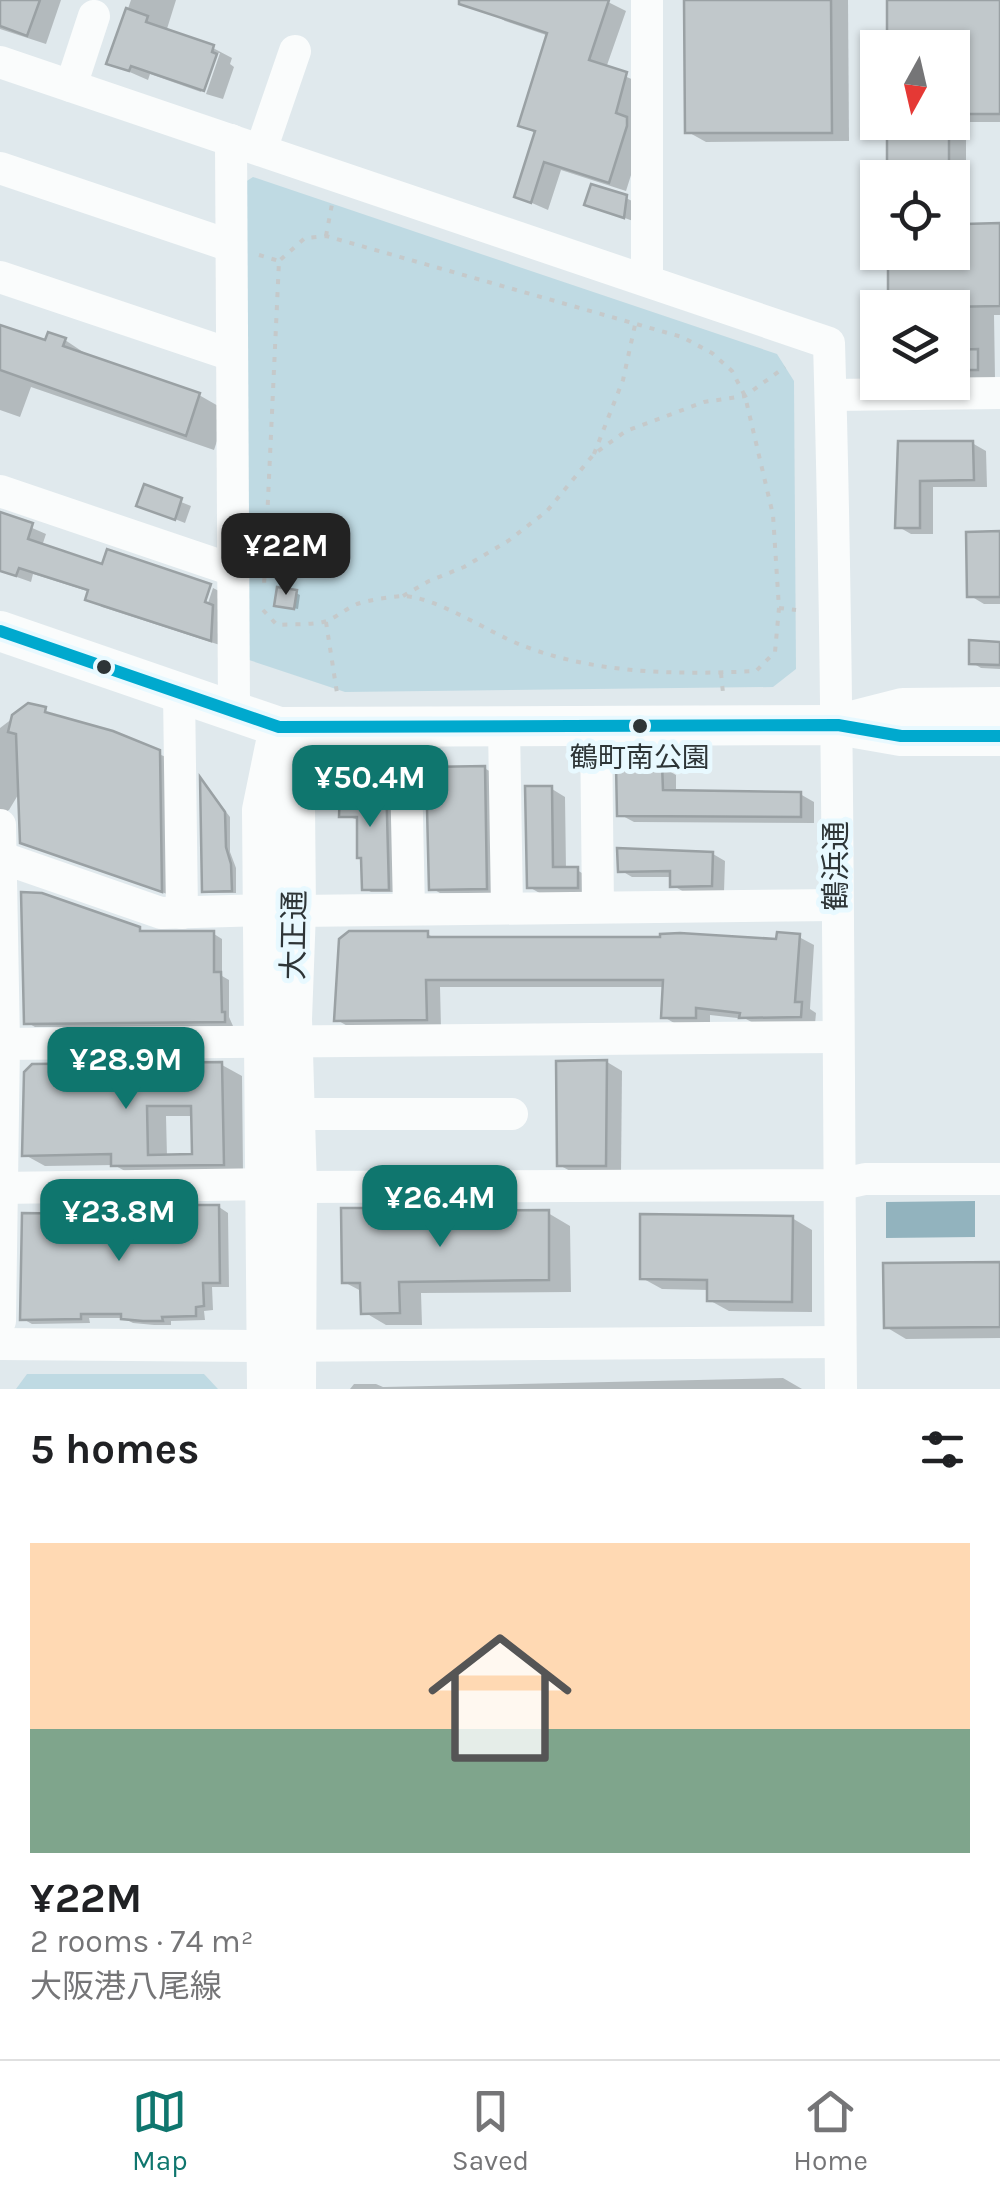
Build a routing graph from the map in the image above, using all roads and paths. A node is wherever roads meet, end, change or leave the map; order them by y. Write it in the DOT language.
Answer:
graph roads {
  1 [pos="647,0"];
  2 [pos="94,16"];
  3 [pos="295,51"];
  4 [pos="0,62"];
  5 [pos="71,86"];
  6 [pos="246,145"];
  7 [pos="0,168"];
  8 [pos="332,204"];
  9 [pos="326,236"];
  10 [pos="231,246"];
  11 [pos="279,261"];
  12 [pos="0,277"];
  13 [pos="648,280"];
  14 [pos="636,323"];
  15 [pos="232,354"];
  16 [pos="786,367"];
  17 [pos="1000,394"];
  18 [pos="830,395"];
  19 [pos="744,396"];
  20 [pos="594,454"];
  21 [pos="0,492"];
  22 [pos="233,570"];
  23 [pos="403,596"];
  24 [pos="779,608"];
  25 [pos="796,610"];
  26 [pos="326,622"];
  27 [pos="0,630"];
  28 [pos="721,673"];
  29 [pos="178,692"];
  30 [pos="336,693"];
  31 [pos="723,694"];
  32 [pos="1000,708"];
  33 [pos="234,710"];
  34 [pos="596,725"];
  35 [pos="838,725"];
  36 [pos="504,726"];
  37 [pos="279,727"];
  38 [pos="405,727"];
  39 [pos="1000,736"];
  40 [pos="0,826"];
  41 [pos="0,857"];
  42 [pos="836,905"];
  43 [pos="507,908"];
  44 [pos="598,908"];
  45 [pos="409,909"];
  46 [pos="280,910"];
  47 [pos="182,913"];
  48 [pos="836,1037"];
  49 [pos="278,1042"];
  50 [pos="2,1044"];
  51 [pos="294,1114"];
  52 [pos="512,1114"];
  53 [pos="1000,1180"];
  54 [pos="838,1185"];
  55 [pos="282,1186"];
  56 [pos="2,1188"];
  57 [pos="0,1321"];
  58 [pos="840,1342"];
  59 [pos="0,1344"];
  60 [pos="281,1346"];
  61 [pos="267,1389"];
  62 [pos="296,1389"];
  63 [pos="841,1389"];
  1 -- 13 [label="street"];
  2 -- 5 [label="street"];
  3 -- 6 [label="street"];
  4 -- 5 [label="street"];
  5 -- 6 [label="street"];
  6 -- 10 [label="street"];
  6 -- 13 [label="street"];
  7 -- 10 [label="street"];
  8 -- 9 [label="path"];
  9 -- 11 [label="path"];
  9 -- 14 [label="path"];
  10 -- 11 [label="path"];
  10 -- 15 [label="street"];
  11 -- 26 [label="path"];
  12 -- 15 [label="street"];
  13 -- 18 [label="street, 鶴浜通"];
  14 -- 19 [label="path"];
  14 -- 20 [label="path"];
  15 -- 22 [label="street"];
  16 -- 19 [label="path"];
  17 -- 18 [label="street"];
  18 -- 35 [label="street, 鶴浜通"];
  19 -- 20 [label="path"];
  19 -- 24 [label="path"];
  20 -- 23 [label="path"];
  21 -- 22 [label="street"];
  22 -- 33 [label="street"];
  23 -- 26 [label="path"];
  23 -- 28 [label="path"];
  24 -- 25 [label="path"];
  24 -- 28 [label="path"];
  26 -- 30 [label="path"];
  27 -- 29 [label="main road"];
  28 -- 31 [label="path"];
  29 -- 33 [label="main road"];
  29 -- 47 [label="street"];
  32 -- 35 [label="main road"];
  33 -- 37 [label="main road"];
  34 -- 35 [label="main road"];
  34 -- 36 [label="main road"];
  34 -- 44 [label="street"];
  35 -- 39 [label="main road"];
  35 -- 42 [label="street, 鶴浜通"];
  36 -- 38 [label="main road"];
  36 -- 43 [label="street"];
  37 -- 38 [label="main road"];
  37 -- 46 [label="main road, 大正通"];
  38 -- 45 [label="street"];
  40 -- 41 [label="street"];
  41 -- 47 [label="street"];
  41 -- 50 [label="street"];
  42 -- 44 [label="street"];
  42 -- 48 [label="street, 鶴浜通"];
  43 -- 44 [label="street"];
  43 -- 45 [label="street"];
  45 -- 46 [label="street"];
  46 -- 47 [label="street"];
  46 -- 49 [label="main road, 大正通"];
  48 -- 49 [label="street"];
  48 -- 54 [label="street, 鶴浜通"];
  49 -- 50 [label="street"];
  49 -- 51 [label="main road, 大正通"];
  49 -- 55 [label="main road, 大正通"];
  50 -- 56 [label="street"];
  51 -- 52 [label="street"];
  51 -- 55 [label="main road, 大正通"];
  53 -- 54 [label="street"];
  54 -- 55 [label="street"];
  54 -- 58 [label="street, 鶴浜通"];
  55 -- 56 [label="street"];
  55 -- 60 [label="main road, 大正通"];
  56 -- 57 [label="street"];
  58 -- 60 [label="street"];
  58 -- 63 [label="street, 鶴浜通"];
  59 -- 60 [label="street"];
  60 -- 61 [label="main road, 大正通"];
  60 -- 62 [label="main road, 大正通"];
}
